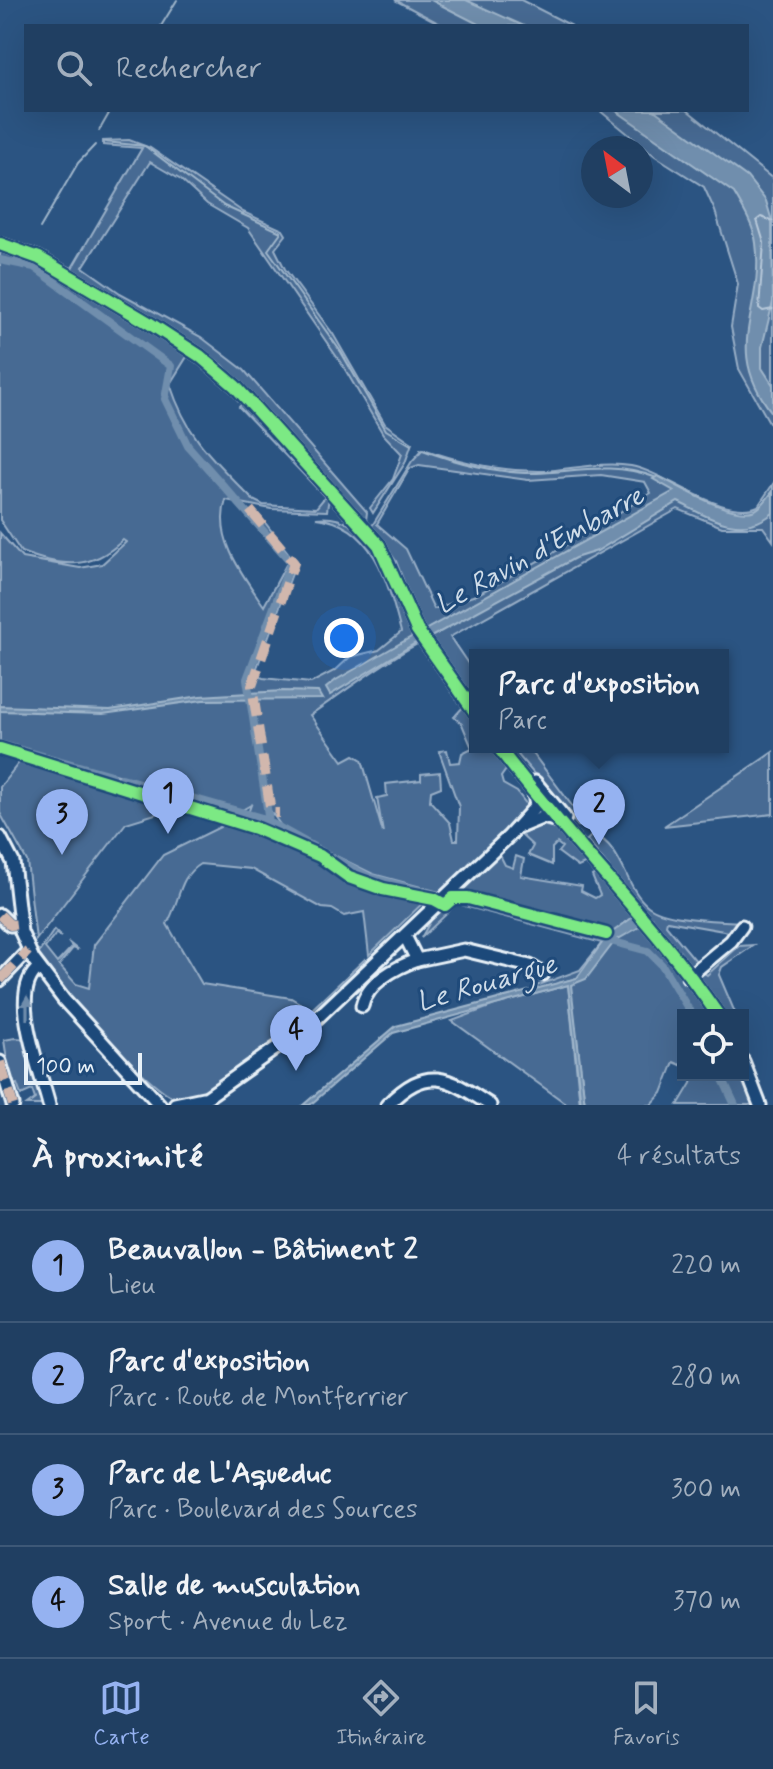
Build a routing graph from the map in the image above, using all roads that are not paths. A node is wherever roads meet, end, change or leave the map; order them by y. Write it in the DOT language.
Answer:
graph roads {
  1 [pos="3,244"];
  2 [pos="469,703"];
  3 [pos="503,753"];
  4 [pos="510,753"];
  5 [pos="544,808"];
  6 [pos="563,822"];
  7 [pos="0,837"];
  8 [pos="0,915"];
  9 [pos="20,928"];
  10 [pos="740,930"];
  11 [pos="405,936"];
  12 [pos="28,951"];
  13 [pos="417,960"];
  14 [pos="39,968"];
  15 [pos="543,974"];
  16 [pos="688,977"];
  17 [pos="0,980"];
  18 [pos="362,1006"];
  19 [pos="713,1009"];
  20 [pos="0,1062"];
  21 [pos="749,1077"];
  22 [pos="202,1103"];
  23 [pos="13,1105"];
  24 [pos="49,1105"];
  25 [pos="171,1105"];
  26 [pos="387,1105"];
  27 [pos="490,1105"];
  28 [pos="760,1105"];
  1 -- 2 [label="street"];
  3 -- 5 [label="street"];
  4 -- 5 [label="street"];
  5 -- 6 [label="street"];
  5 -- 6 [label="street"];
  5 -- 11 [label="street"];
  6 -- 16 [label="street"];
  7 -- 9 [label="street"];
  8 -- 9 [label="street"];
  9 -- 12 [label="street"];
  10 -- 16 [label="street"];
  11 -- 13 [label="street"];
  11 -- 22 [label="street"];
  12 -- 14 [label="street"];
  12 -- 17 [label="street"];
  13 -- 15 [label="street"];
  13 -- 18 [label="street"];
  24 -- 14 [label="street, one-way"];
  14 -- 25 [label="street"];
  16 -- 19 [label="street"];
  20 -- 23 [label="street"];
  21 -- 28 [label="street"];
  22 -- 25 [label="street"];
  26 -- 27 [label="street"];
}
